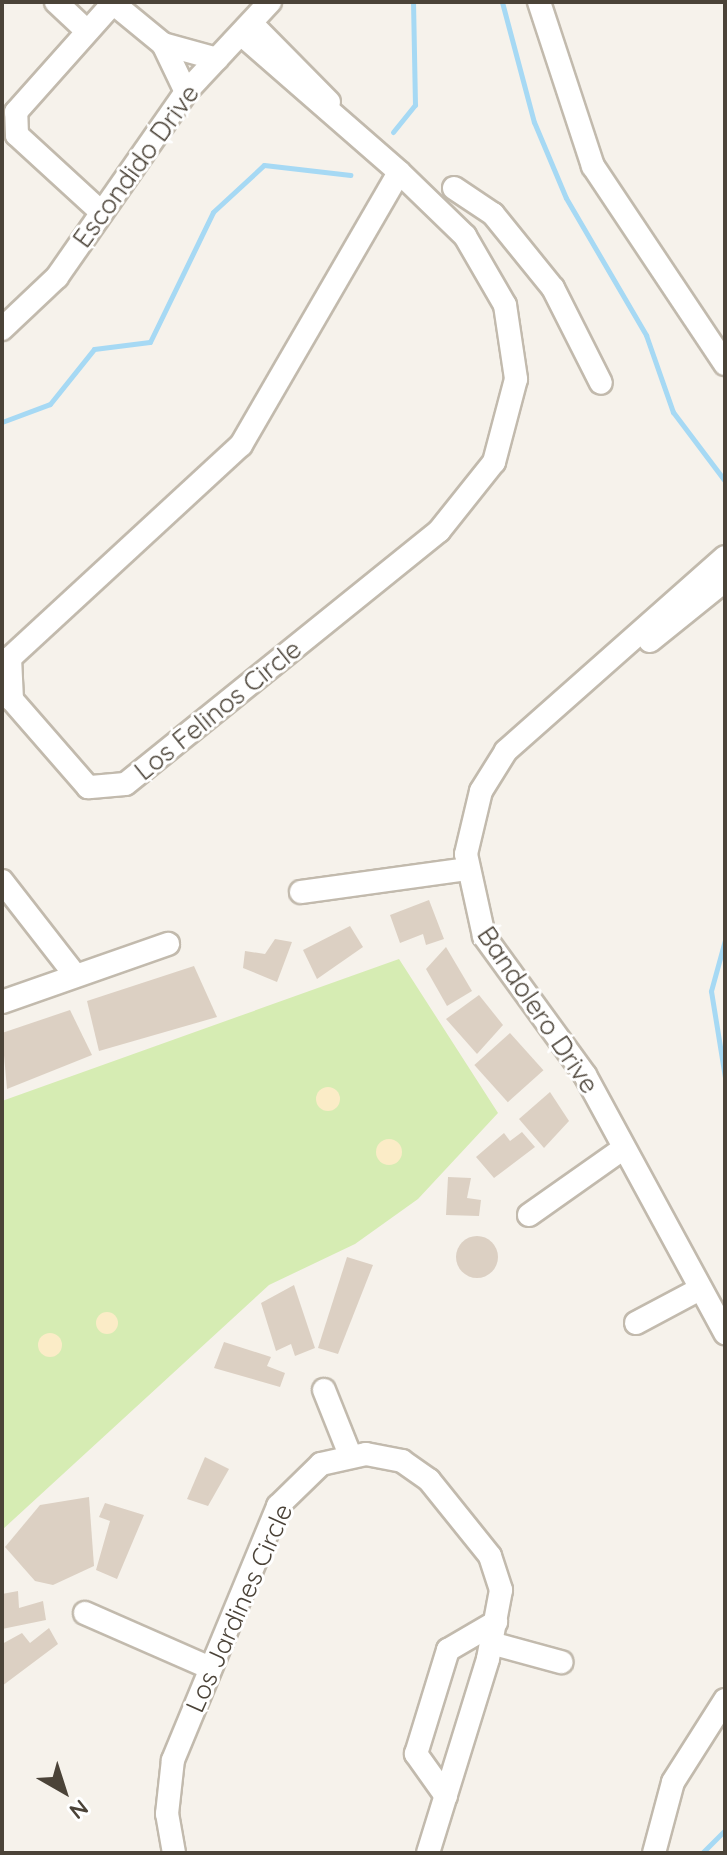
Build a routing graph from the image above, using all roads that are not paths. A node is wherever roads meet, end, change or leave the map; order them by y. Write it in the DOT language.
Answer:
graph roads {
  1 [pos="56,2"];
  2 [pos="112,2"];
  3 [pos="270,2"];
  4 [pos="539,2"];
  5 [pos="246,29"];
  6 [pos="87,31"];
  7 [pos="163,44"];
  8 [pos="217,59"];
  9 [pos="186,92"];
  10 [pos="9,114"];
  11 [pos="10,136"];
  12 [pos="399,172"];
  13 [pos="437,207"];
  14 [pos="101,212"];
  15 [pos="666,281"];
  16 [pos="2,329"];
  17 [pos="725,340"];
  18 [pos="725,364"];
  19 [pos="601,383"];
  20 [pos="721,570"];
  21 [pos="466,869"];
  22 [pos="2,881"];
  23 [pos="301,892"];
  24 [pos="168,944"];
  25 [pos="76,976"];
  26 [pos="2,1002"];
  27 [pos="624,1148"];
  28 [pos="529,1215"];
  29 [pos="698,1290"];
  30 [pos="636,1323"];
  31 [pos="725,1333"];
  32 [pos="324,1390"];
  33 [pos="350,1455"];
  34 [pos="85,1613"];
  35 [pos="494,1633"];
  36 [pos="561,1662"];
  37 [pos="210,1668"];
  38 [pos="725,1700"];
  39 [pos="446,1796"];
  40 [pos="174,1853"];
  41 [pos="428,1853"];
  42 [pos="654,1853"];
  1 -- 6 [label="street"];
  2 -- 6 [label="street"];
  2 -- 7 [label="street"];
  3 -- 5 [label="street, Escondido Drive"];
  4 -- 15 [label="street"];
  5 -- 8 [label="street, Escondido Drive"];
  5 -- 12 [label="street, Los Felinos Circle"];
  6 -- 10 [label="street"];
  7 -- 8 [label="street"];
  7 -- 9 [label="street"];
  8 -- 9 [label="street, Escondido Drive"];
  9 -- 14 [label="street, Escondido Drive"];
  10 -- 11 [label="street"];
  11 -- 14 [label="street"];
  12 -- 13 [label="street, Los Felinos Circle"];
  12 -- 13 [label="street, Los Felinos Circle"];
  13 -- 19 [label="street"];
  14 -- 16 [label="street, Escondido Drive"];
  15 -- 17 [label="street"];
  15 -- 18 [label="street"];
  20 -- 21 [label="street, Bandolero Drive"];
  21 -- 23 [label="street"];
  21 -- 27 [label="street, Bandolero Drive"];
  22 -- 25 [label="street"];
  24 -- 25 [label="street"];
  25 -- 26 [label="street"];
  27 -- 28 [label="street"];
  27 -- 29 [label="street, Bandolero Drive"];
  29 -- 30 [label="street"];
  29 -- 31 [label="street, Bandolero Drive"];
  32 -- 33 [label="street"];
  33 -- 35 [label="street, Los Jardines Circle"];
  33 -- 37 [label="street, Los Jardines Circle"];
  34 -- 37 [label="street"];
  35 -- 36 [label="street"];
  35 -- 39 [label="street, Los Jardines Circle"];
  35 -- 39 [label="street"];
  37 -- 40 [label="street, Los Jardines Circle"];
  38 -- 42 [label="street"];
  39 -- 41 [label="street, Los Jardines Circle"];
}
